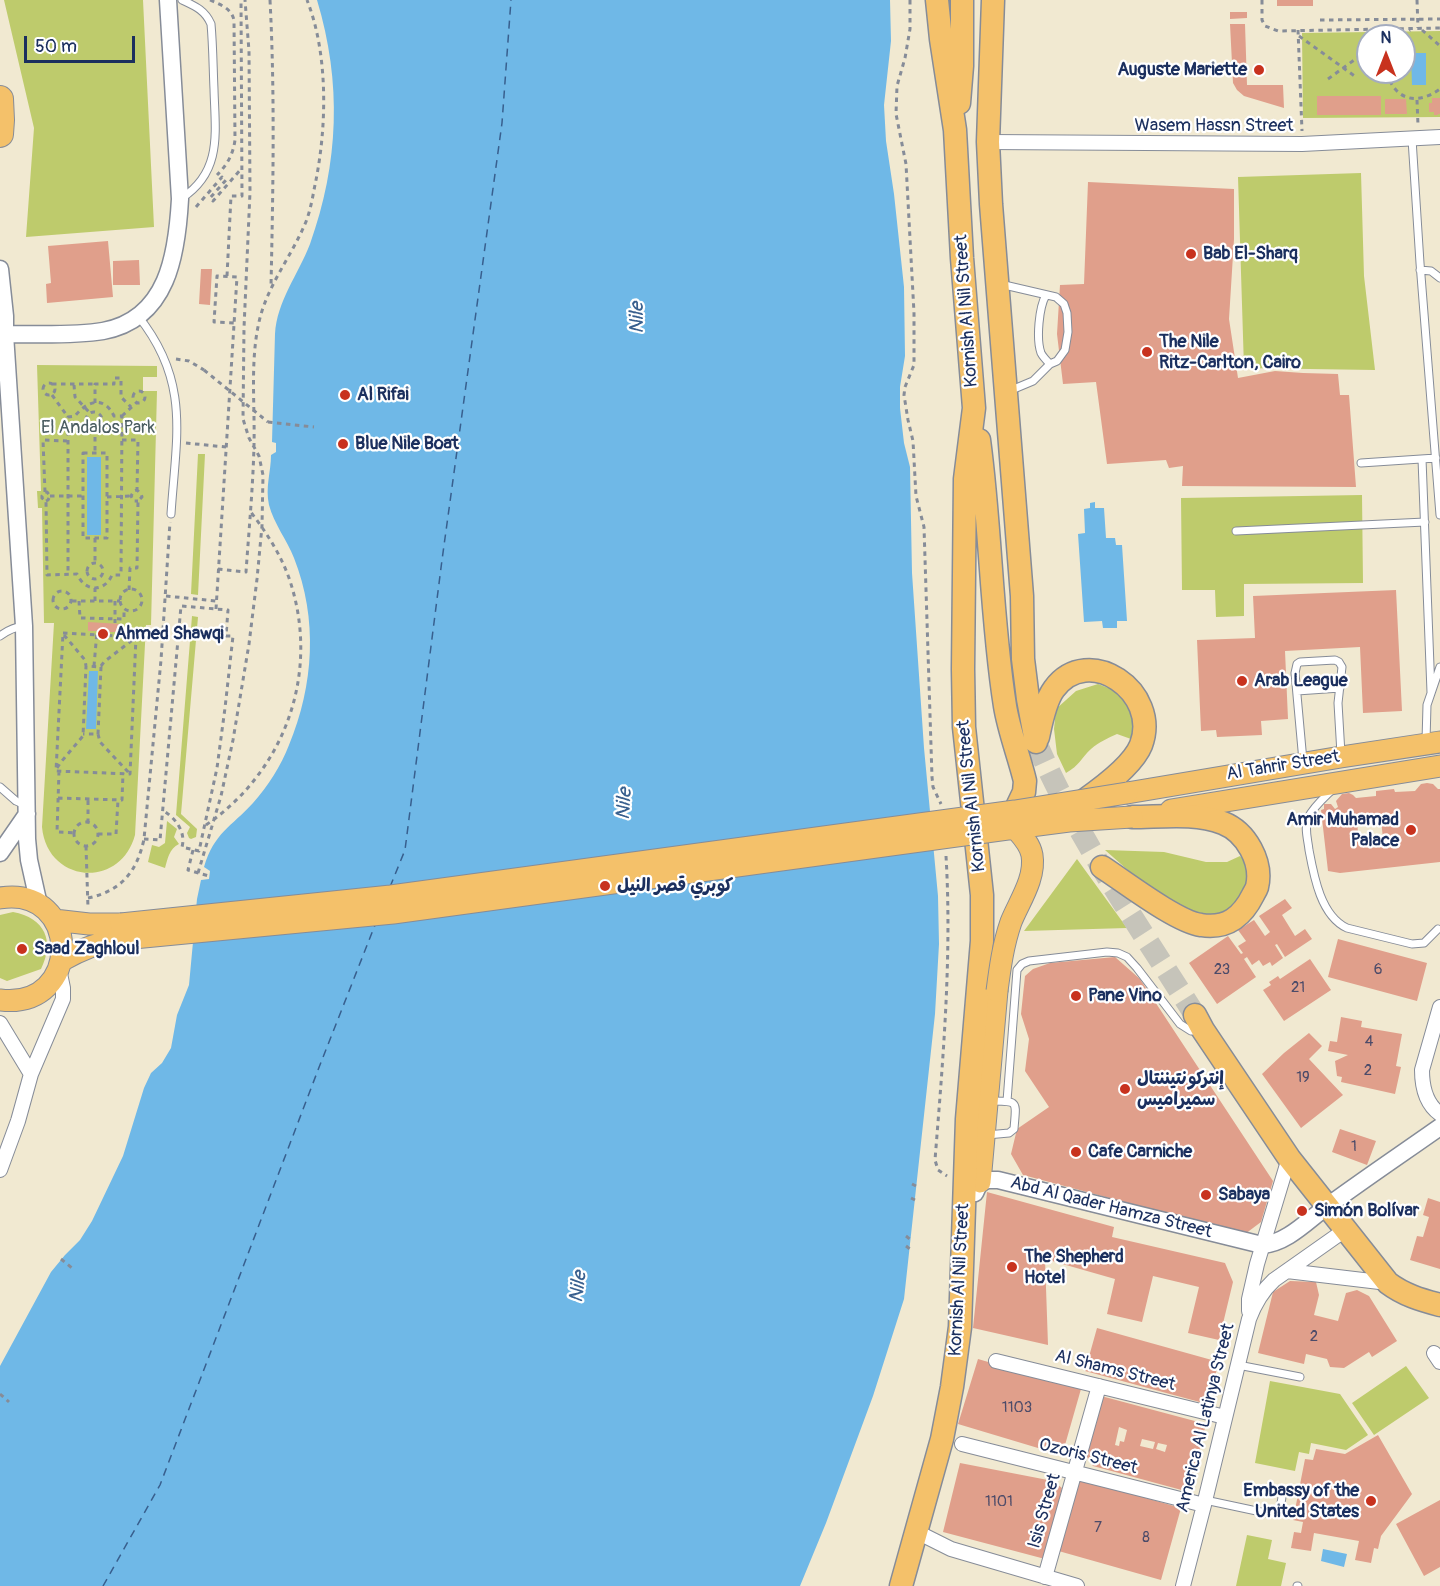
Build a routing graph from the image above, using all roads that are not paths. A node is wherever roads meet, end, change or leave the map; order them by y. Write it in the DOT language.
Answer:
graph roads {
  1 [pos="168,0"];
  2 [pos="182,0"];
  3 [pos="937,0"];
  4 [pos="962,0"];
  5 [pos="993,0"];
  6 [pos="0,99"];
  7 [pos="955,130"];
  8 [pos="0,134"];
  9 [pos="1440,137"];
  10 [pos="1416,139"];
  11 [pos="988,142"];
  12 [pos="180,199"];
  13 [pos="0,269"];
  14 [pos="1420,270"];
  15 [pos="1440,278"];
  16 [pos="997,284"];
  17 [pos="1046,295"];
  18 [pos="138,316"];
  19 [pos="3,339"];
  20 [pos="1050,364"];
  21 [pos="972,374"];
  22 [pos="1005,382"];
  23 [pos="974,408"];
  24 [pos="1436,458"];
  25 [pos="1422,459"];
  26 [pos="1361,463"];
  27 [pos="171,514"];
  28 [pos="1440,515"];
  29 [pos="1425,522"];
  30 [pos="1236,531"];
  31 [pos="24,626"];
  32 [pos="0,636"];
  33 [pos="1440,667"];
  34 [pos="1340,688"];
  35 [pos="1297,691"];
  36 [pos="1431,692"];
  37 [pos="1433,743"];
  38 [pos="1341,756"];
  39 [pos="1303,763"];
  40 [pos="1440,766"];
  41 [pos="1339,783"];
  42 [pos="0,787"];
  43 [pos="1085,800"];
  44 [pos="27,810"];
  45 [pos="1132,817"];
  46 [pos="1015,820"];
  47 [pos="0,853"];
  48 [pos="1102,867"];
  49 [pos="0,898"];
  50 [pos="39,905"];
  51 [pos="54,920"];
  52 [pos="1438,929"];
  53 [pos="122,932"];
  54 [pos="60,965"];
  55 [pos="0,1000"];
  56 [pos="1440,1007"];
  57 [pos="1199,1022"];
  58 [pos="0,1023"];
  59 [pos="31,1074"];
  60 [pos="998,1101"];
  61 [pos="1440,1114"];
  62 [pos="1440,1127"];
  63 [pos="1289,1158"];
  64 [pos="0,1170"];
  65 [pos="972,1184"];
  66 [pos="1327,1206"];
  67 [pos="1345,1230"];
  68 [pos="1262,1245"];
  69 [pos="1287,1271"];
  70 [pos="1388,1283"];
  71 [pos="1440,1305"];
  72 [pos="1249,1319"];
  73 [pos="996,1360"];
  74 [pos="1239,1365"];
  75 [pos="1300,1377"];
  76 [pos="1099,1386"];
  77 [pos="1226,1417"];
  78 [pos="962,1444"];
  79 [pos="1075,1472"];
  80 [pos="1283,1489"];
  81 [pos="1205,1502"];
  82 [pos="917,1532"];
  83 [pos="1044,1581"];
  84 [pos="901,1586"];
  85 [pos="1077,1586"];
  86 [pos="1183,1586"];
  1 -- 12 [label="street"];
  2 -- 12 [label="lane"];
  3 -- 7 [label="highway, Kornish Al Nil Street"];
  4 -- 7 [label="highway"];
  5 -- 11 [label="highway, Kornish Al Nil Street"];
  6 -- 8 [label="highway"];
  7 -- 21 [label="highway, Kornish Al Nil Street"];
  9 -- 10 [label="street, Wasem Hassn Street"];
  10 -- 11 [label="street, Wasem Hassn Street"];
  10 -- 14 [label="lane"];
  11 -- 16 [label="highway, Kornish Al Nil Street"];
  12 -- 18 [label="street"];
  13 -- 19 [label="street"];
  14 -- 15 [label="lane"];
  14 -- 24 [label="lane"];
  16 -- 17 [label="lane"];
  16 -- 22 [label="highway, Kornish Al Nil Street"];
  17 -- 20 [label="lane"];
  17 -- 20 [label="lane"];
  18 -- 19 [label="street"];
  18 -- 27 [label="lane"];
  19 -- 31 [label="street"];
  20 -- 22 [label="lane"];
  21 -- 22 [label="highway"];
  21 -- 23 [label="highway, Kornish Al Nil Street"];
  22 -- 43 [label="highway, Kornish Al Nil Street"];
  23 -- 46 [label="highway"];
  23 -- 65 [label="highway, Kornish Al Nil Street"];
  24 -- 25 [label="lane"];
  24 -- 28 [label="lane"];
  25 -- 26 [label="lane"];
  25 -- 29 [label="lane"];
  29 -- 30 [label="lane"];
  29 -- 36 [label="lane"];
  31 -- 32 [label="lane"];
  31 -- 44 [label="street"];
  33 -- 36 [label="lane"];
  34 -- 35 [label="lane"];
  34 -- 35 [label="lane"];
  34 -- 38 [label="lane"];
  35 -- 39 [label="lane"];
  36 -- 37 [label="lane"];
  37 -- 38 [label="main road, Al Tahrir Street"];
  38 -- 39 [label="main road, Al Tahrir Street"];
  39 -- 43 [label="main road, Al Tahrir Street, bridge"];
  40 -- 41 [label="main road, Al Tahrir Street"];
  41 -- 45 [label="main road, Al Tahrir Street"];
  41 -- 52 [label="lane"];
  42 -- 44 [label="lane"];
  43 -- 46 [label="main road, Al Tahrir Street, bridge"];
  44 -- 47 [label="street"];
  44 -- 50 [label="street"];
  45 -- 46 [label="main road, Al Tahrir Street, bridge"];
  45 -- 48 [label="highway"];
  46 -- 53 [label="main road, bridge"];
  46 -- 60 [label="main road, bridge"];
  49 -- 50 [label="main road"];
  50 -- 51 [label="main road"];
  51 -- 53 [label="main road"];
  51 -- 54 [label="main road"];
  53 -- 54 [label="main road"];
  54 -- 55 [label="main road"];
  54 -- 59 [label="street"];
  56 -- 61 [label="street"];
  57 -- 60 [label="lane"];
  57 -- 63 [label="highway"];
  58 -- 59 [label="street"];
  59 -- 64 [label="street"];
  60 -- 65 [label="main road"];
  62 -- 66 [label="street"];
  63 -- 66 [label="highway"];
  63 -- 68 [label="street"];
  65 -- 68 [label="street, Abd Al Qader Hamza Street"];
  65 -- 82 [label="highway, Kornish Al Nil Street"];
  66 -- 67 [label="highway"];
  66 -- 68 [label="street"];
  67 -- 69 [label="street, America Al Latinya Street"];
  67 -- 70 [label="highway"];
  68 -- 72 [label="street"];
  69 -- 70 [label="street"];
  69 -- 72 [label="street, America Al Latinya Street"];
  70 -- 71 [label="highway"];
  72 -- 74 [label="street, America Al Latinya Street"];
  73 -- 76 [label="street, Al Shams Street"];
  74 -- 75 [label="lane"];
  74 -- 77 [label="street, America Al Latinya Street"];
  76 -- 77 [label="street, Al Shams Street"];
  76 -- 79 [label="street, Isis Street"];
  77 -- 81 [label="street, America Al Latinya Street"];
  78 -- 79 [label="street, Ozoris Street"];
  79 -- 81 [label="street, Ozoris Street"];
  79 -- 83 [label="street, Isis Street"];
  80 -- 81 [label="lane"];
  81 -- 86 [label="street, America Al Latinya Street"];
  82 -- 83 [label="street"];
  82 -- 84 [label="highway, Kornish Al Nil Street"];
  83 -- 85 [label="street"];
}
